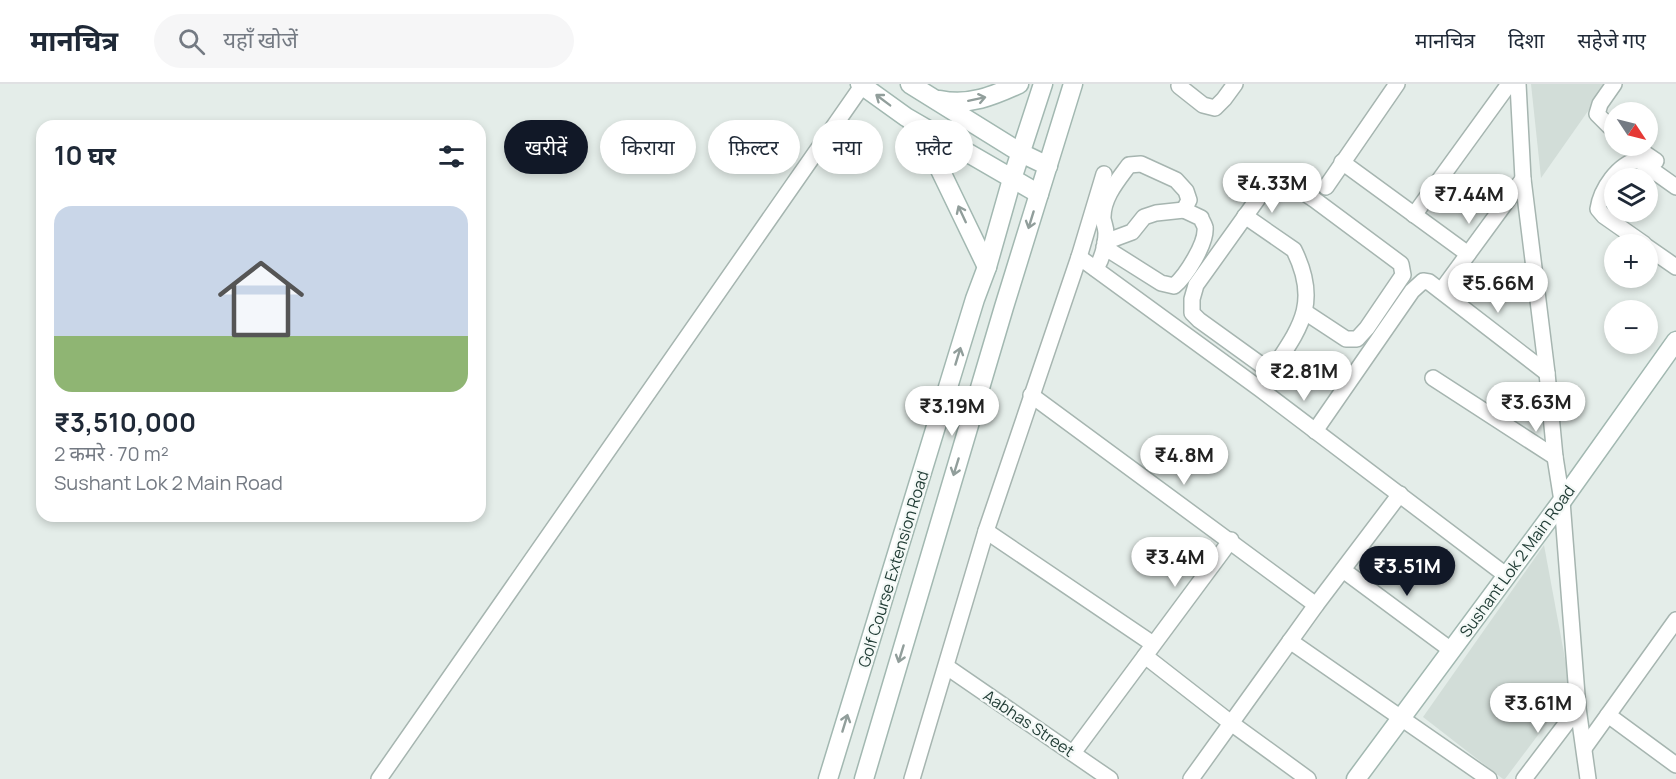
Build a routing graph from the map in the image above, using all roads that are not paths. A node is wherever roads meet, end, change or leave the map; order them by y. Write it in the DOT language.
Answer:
graph roads {
  1 [pos="910,84"];
  2 [pos="1019,84"];
  3 [pos="1043,84"];
  4 [pos="1073,84"];
  5 [pos="1235,84"];
  6 [pos="1397,84"];
  7 [pos="1509,84"];
  8 [pos="1518,84"];
  9 [pos="1614,84"];
  10 [pos="861,85"];
  11 [pos="1179,86"];
  12 [pos="932,98"];
  13 [pos="906,117"];
  14 [pos="1604,121"];
  15 [pos="1021,153"];
  16 [pos="1648,156"];
  17 [pos="1342,162"];
  18 [pos="1048,166"];
  19 [pos="1104,174"];
  20 [pos="1676,175"];
  21 [pos="1523,178"];
  22 [pos="1012,179"];
  23 [pos="1326,187"];
  24 [pos="1676,187"];
  25 [pos="1039,194"];
  26 [pos="1184,210"];
  27 [pos="1414,215"];
  28 [pos="1245,216"];
  29 [pos="1629,234"];
  30 [pos="1104,244"];
  31 [pos="1468,254"];
  32 [pos="1658,255"];
  33 [pos="1079,257"];
  34 [pos="987,267"];
  35 [pos="1676,267"];
  36 [pos="1096,269"];
  37 [pos="1441,291"];
  38 [pos="1305,312"];
  39 [pos="1676,341"];
  40 [pos="1271,372"];
  41 [pos="1547,373"];
  42 [pos="1433,378"];
  43 [pos="1260,389"];
  44 [pos="1031,395"];
  45 [pos="1315,431"];
  46 [pos="1555,457"];
  47 [pos="1400,494"];
  48 [pos="1562,501"];
  49 [pos="986,531"];
  50 [pos="1231,540"];
  51 [pos="1343,570"];
  52 [pos="1507,576"];
  53 [pos="1316,605"];
  54 [pos="1676,620"];
  55 [pos="1290,641"];
  56 [pos="1149,650"];
  57 [pos="1451,650"];
  58 [pos="947,667"];
  59 [pos="1578,708"];
  60 [pos="1608,715"];
  61 [pos="1400,718"];
  62 [pos="1231,723"];
  63 [pos="1585,747"];
  64 [pos="1073,753"];
  65 [pos="1676,765"];
  66 [pos="379,779"];
  67 [pos="828,779"];
  68 [pos="864,779"];
  69 [pos="912,779"];
  70 [pos="1110,779"];
  71 [pos="1191,779"];
  72 [pos="1308,779"];
  73 [pos="1356,779"];
  74 [pos="1489,779"];
  75 [pos="1524,779"];
  76 [pos="1588,779"];
  1 -- 12 [label="main road"];
  12 -- 2 [label="main road, one-way"];
  3 -- 15 [label="main road, Golf Course Extension Road"];
  4 -- 18 [label="main road, Golf Course Extension Road"];
  5 -- 11 [label="street"];
  6 -- 17 [label="street"];
  7 -- 27 [label="street"];
  8 -- 21 [label="street"];
  9 -- 14 [label="street"];
  13 -- 10 [label="main road, one-way"];
  10 -- 66 [label="street"];
  12 -- 15 [label="main road"];
  13 -- 22 [label="main road"];
  34 -- 13 [label="main road, one-way"];
  15 -- 18 [label="main road"];
  15 -- 22 [label="main road, Golf Course Extension Road"];
  16 -- 20 [label="street"];
  17 -- 23 [label="street"];
  17 -- 27 [label="street"];
  18 -- 25 [label="main road, Golf Course Extension Road"];
  19 -- 33 [label="street"];
  21 -- 31 [label="street"];
  21 -- 41 [label="street"];
  22 -- 25 [label="main road"];
  22 -- 34 [label="main road, Golf Course Extension Road"];
  24 -- 29 [label="street"];
  25 -- 68 [label="main road, Golf Course Extension Road, one-way"];
  26 -- 30 [label="street"];
  26 -- 30 [label="street"];
  26 -- 30 [label="street"];
  27 -- 31 [label="street"];
  28 -- 38 [label="street"];
  28 -- 38 [label="street"];
  28 -- 40 [label="street"];
  30 -- 36 [label="street"];
  31 -- 37 [label="street"];
  32 -- 35 [label="street"];
  33 -- 36 [label="street"];
  33 -- 44 [label="street"];
  67 -- 34 [label="main road, Golf Course Extension Road, one-way"];
  36 -- 43 [label="street"];
  37 -- 41 [label="street"];
  37 -- 45 [label="street"];
  38 -- 40 [label="street"];
  39 -- 48 [label="main road, Sushant Lok 2 Main Road"];
  40 -- 43 [label="street"];
  41 -- 46 [label="street"];
  42 -- 46 [label="street"];
  43 -- 45 [label="street"];
  44 -- 49 [label="street"];
  44 -- 50 [label="street"];
  45 -- 47 [label="street"];
  46 -- 48 [label="street"];
  47 -- 51 [label="street"];
  47 -- 52 [label="street"];
  48 -- 52 [label="main road, Sushant Lok 2 Main Road"];
  48 -- 59 [label="street"];
  49 -- 56 [label="street"];
  49 -- 58 [label="street"];
  50 -- 53 [label="street"];
  50 -- 56 [label="street"];
  51 -- 53 [label="street"];
  51 -- 57 [label="street"];
  52 -- 57 [label="main road, Sushant Lok 2 Main Road"];
  53 -- 55 [label="street"];
  54 -- 60 [label="street"];
  55 -- 61 [label="street"];
  55 -- 62 [label="street"];
  56 -- 62 [label="street"];
  56 -- 64 [label="street"];
  57 -- 61 [label="main road, Sushant Lok 2 Main Road"];
  58 -- 64 [label="street, Aabhas Street"];
  58 -- 69 [label="street"];
  59 -- 63 [label="street"];
  59 -- 75 [label="street"];
  60 -- 63 [label="street"];
  60 -- 65 [label="street"];
  61 -- 73 [label="main road, Sushant Lok 2 Main Road"];
  61 -- 74 [label="street"];
  62 -- 71 [label="street"];
  62 -- 72 [label="street"];
  63 -- 76 [label="street"];
  64 -- 70 [label="street, Aabhas Street"];
}
